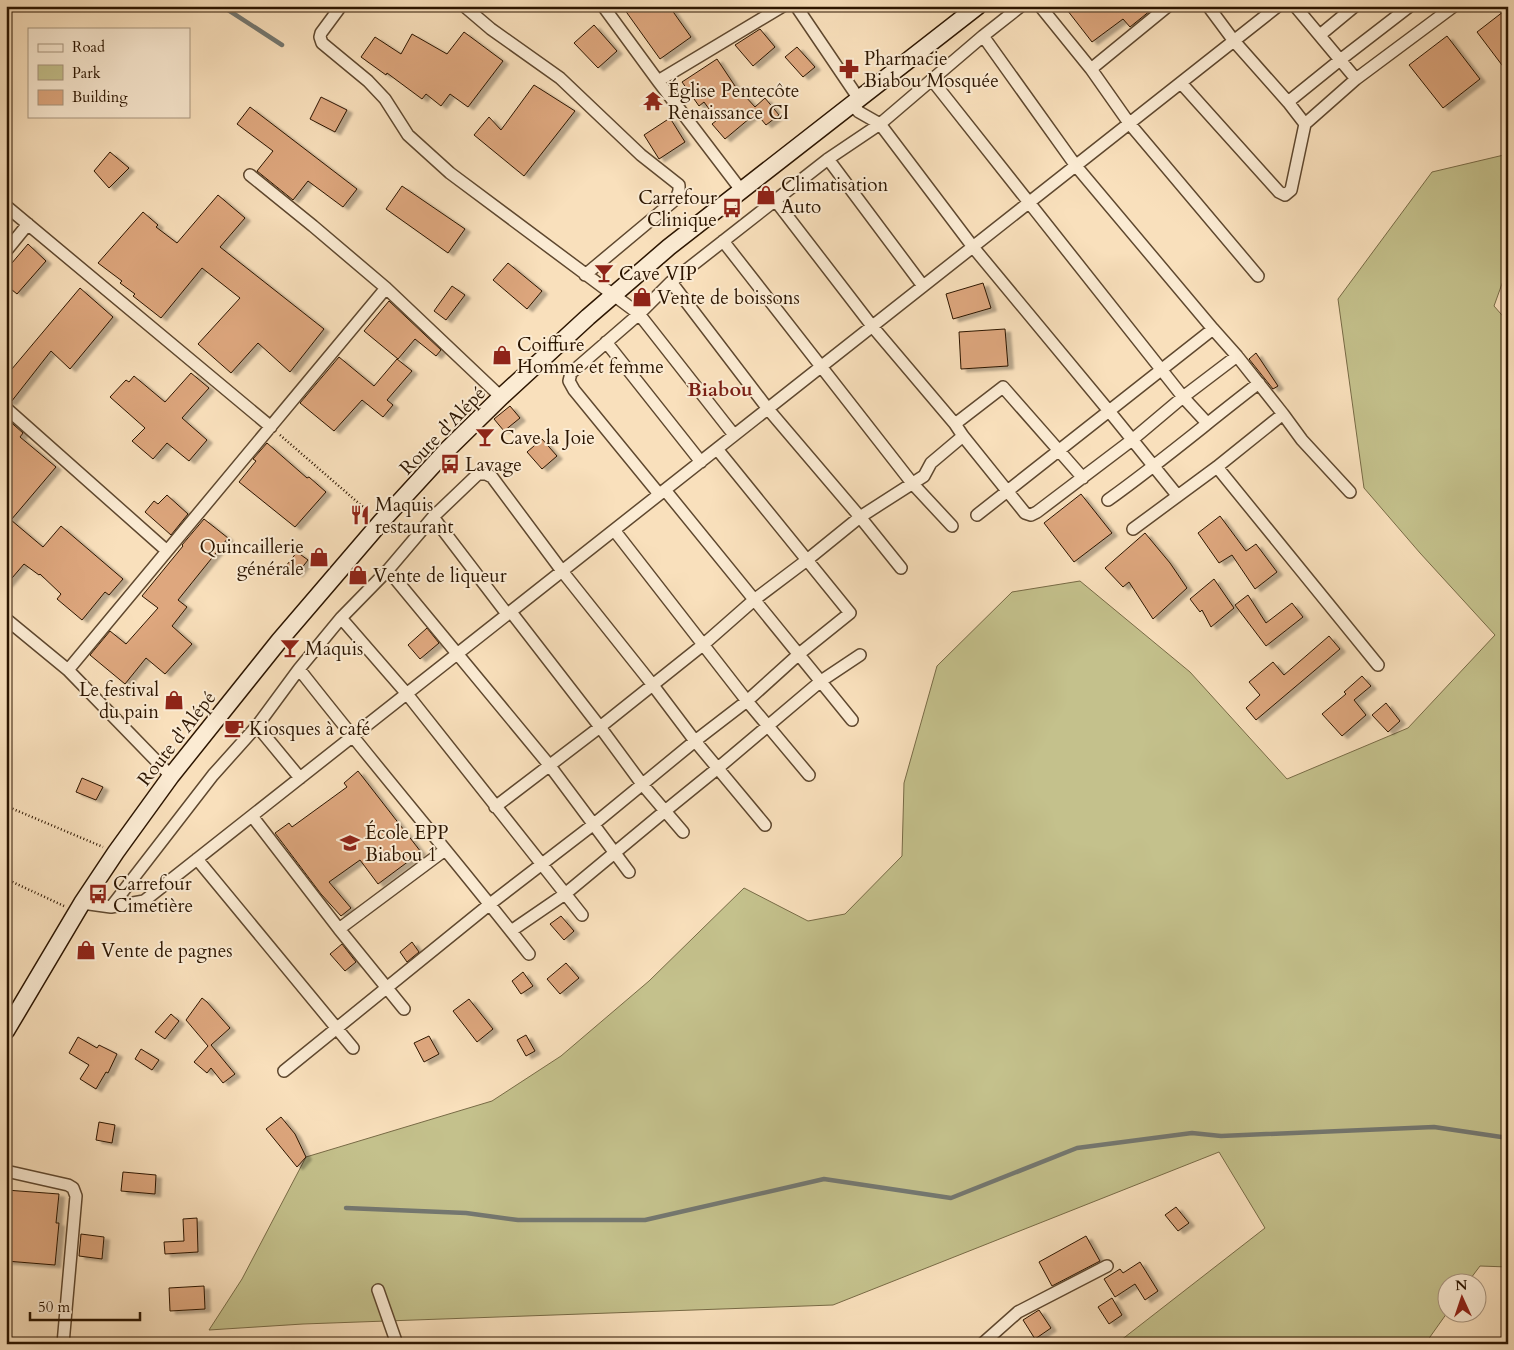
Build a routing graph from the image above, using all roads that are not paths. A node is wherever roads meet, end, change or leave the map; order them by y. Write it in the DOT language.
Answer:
graph roads {
  1 [pos="341,6"];
  2 [pos="464,6"];
  3 [pos="603,6"];
  4 [pos="783,6"];
  5 [pos="796,6"];
  6 [pos="978,6"];
  7 [pos="1021,6"];
  8 [pos="1040,6"];
  9 [pos="1168,6"];
  10 [pos="1208,6"];
  11 [pos="1278,6"];
  12 [pos="1294,6"];
  13 [pos="1355,6"];
  14 [pos="1410,6"];
  15 [pos="1454,6"];
  16 [pos="1320,35"];
  17 [pos="983,36"];
  18 [pos="1234,41"];
  19 [pos="1340,60"];
  20 [pos="1091,69"];
  21 [pos="1356,79"];
  22 [pos="932,80"];
  23 [pos="658,81"];
  24 [pos="1181,83"];
  25 [pos="856,102"];
  26 [pos="1288,102"];
  27 [pos="1130,123"];
  28 [pos="880,124"];
  29 [pos="1304,124"];
  30 [pos="828,160"];
  31 [pos="1076,166"];
  32 [pos="250,175"];
  33 [pos="741,190"];
  34 [pos="775,200"];
  35 [pos="1029,202"];
  36 [pos="6,206"];
  37 [pos="28,224"];
  38 [pos="723,241"];
  39 [pos="972,247"];
  40 [pos="6,251"];
  41 [pos="585,275"];
  42 [pos="1258,276"];
  43 [pos="671,282"];
  44 [pos="923,286"];
  45 [pos="386,288"];
  46 [pos="612,295"];
  47 [pos="639,314"];
  48 [pos="872,326"];
  49 [pos="1213,329"];
  50 [pos="606,342"];
  51 [pos="1237,356"];
  52 [pos="821,367"];
  53 [pos="1162,370"];
  54 [pos="1259,383"];
  55 [pos="1183,396"];
  56 [pos="502,397"];
  57 [pos="6,408"];
  58 [pos="768,408"];
  59 [pos="1109,411"];
  60 [pos="1284,414"];
  61 [pos="1207,423"];
  62 [pos="955,424"];
  63 [pos="271,427"];
  64 [pos="734,435"];
  65 [pos="963,436"];
  66 [pos="1132,440"];
  67 [pos="717,449"];
  68 [pos="1058,451"];
  69 [pos="701,462"];
  70 [pos="1217,466"];
  71 [pos="1155,467"];
  72 [pos="1082,478"];
  73 [pos="912,482"];
  74 [pos="1008,491"];
  75 [pos="662,492"];
  76 [pos="1350,492"];
  77 [pos="1177,494"];
  78 [pos="1108,500"];
  79 [pos="976,514"];
  80 [pos="433,517"];
  81 [pos="860,517"];
  82 [pos="952,526"];
  83 [pos="1133,529"];
  84 [pos="614,530"];
  85 [pos="167,551"];
  86 [pos="807,560"];
  87 [pos="901,568"];
  88 [pos="388,570"];
  89 [pos="562,572"];
  90 [pos="754,600"];
  91 [pos="509,613"];
  92 [pos="341,618"];
  93 [pos="6,619"];
  94 [pos="704,644"];
  95 [pos="457,654"];
  96 [pos="799,654"];
  97 [pos="860,655"];
  98 [pos="1378,665"];
  99 [pos="299,669"];
  100 [pos="68,670"];
  101 [pos="821,681"];
  102 [pos="652,684"];
  103 [pos="407,694"];
  104 [pos="747,701"];
  105 [pos="852,720"];
  106 [pos="257,726"];
  107 [pos="768,726"];
  108 [pos="600,727"];
  109 [pos="352,737"];
  110 [pos="695,741"];
  111 [pos="550,766"];
  112 [pos="718,768"];
  113 [pos="809,775"];
  114 [pos="171,776"];
  115 [pos="300,778"];
  116 [pos="642,784"];
  117 [pos="495,807"];
  118 [pos="665,811"];
  119 [pos="252,816"];
  120 [pos="594,824"];
  121 [pos="765,824"];
  122 [pos="683,832"];
  123 [pos="445,850"];
  124 [pos="614,852"];
  125 [pos="197,859"];
  126 [pos="541,864"];
  127 [pos="629,872"];
  128 [pos="565,894"];
  129 [pos="490,904"];
  130 [pos="111,907"];
  131 [pos="79,908"];
  132 [pos="582,915"];
  133 [pos="339,929"];
  134 [pos="511,931"];
  135 [pos="529,954"];
  136 [pos="387,987"];
  137 [pos="404,1010"];
  138 [pos="337,1028"];
  139 [pos="6,1031"];
  140 [pos="352,1048"];
  141 [pos="284,1071"];
  142 [pos="6,1171"];
  143 [pos="1107,1266"];
  144 [pos="378,1290"];
  145 [pos="64,1344"];
  146 [pos="397,1344"];
  147 [pos="982,1344"];
  1 -- 41 [label="street"];
  2 -- 41 [label="street"];
  3 -- 23 [label="street"];
  4 -- 23 [label="street"];
  5 -- 25 [label="street"];
  6 -- 25 [label="main road, Route d'Alépé"];
  7 -- 17 [label="street"];
  8 -- 20 [label="street"];
  9 -- 20 [label="street"];
  10 -- 18 [label="street"];
  11 -- 18 [label="street"];
  12 -- 16 [label="street"];
  13 -- 16 [label="street"];
  14 -- 19 [label="street"];
  15 -- 21 [label="street"];
  16 -- 19 [label="street"];
  17 -- 22 [label="street"];
  17 -- 31 [label="street"];
  18 -- 24 [label="street"];
  18 -- 26 [label="street"];
  19 -- 21 [label="street"];
  19 -- 26 [label="street"];
  20 -- 27 [label="street"];
  21 -- 29 [label="street"];
  22 -- 28 [label="street"];
  22 -- 35 [label="street"];
  23 -- 33 [label="street"];
  24 -- 27 [label="street"];
  24 -- 29 [label="street"];
  25 -- 28 [label="street"];
  25 -- 33 [label="main road, Route d'Alépé"];
  26 -- 29 [label="street"];
  27 -- 31 [label="street"];
  27 -- 42 [label="street"];
  28 -- 30 [label="street"];
  28 -- 39 [label="street"];
  30 -- 34 [label="street"];
  30 -- 44 [label="street"];
  31 -- 35 [label="street"];
  31 -- 49 [label="street"];
  32 -- 45 [label="street"];
  33 -- 46 [label="main road, Route d'Alépé"];
  34 -- 38 [label="street"];
  34 -- 48 [label="street"];
  35 -- 39 [label="street"];
  35 -- 53 [label="street"];
  36 -- 37 [label="street"];
  37 -- 40 [label="street"];
  37 -- 63 [label="street"];
  38 -- 43 [label="street"];
  38 -- 52 [label="street"];
  39 -- 44 [label="street"];
  39 -- 59 [label="street"];
  41 -- 46 [label="street"];
  43 -- 47 [label="street"];
  43 -- 58 [label="street"];
  44 -- 48 [label="street"];
  45 -- 56 [label="street"];
  45 -- 63 [label="street"];
  46 -- 47 [label="street"];
  46 -- 56 [label="main road, Route d'Alépé"];
  47 -- 50 [label="street"];
  47 -- 64 [label="street"];
  48 -- 52 [label="street"];
  48 -- 62 [label="street"];
  49 -- 51 [label="street"];
  49 -- 53 [label="street"];
  50 -- 69 [label="street"];
  50 -- 75 [label="street"];
  51 -- 54 [label="street"];
  51 -- 55 [label="street"];
  52 -- 58 [label="street"];
  52 -- 73 [label="street"];
  53 -- 55 [label="street"];
  53 -- 59 [label="street"];
  54 -- 60 [label="street"];
  54 -- 61 [label="street"];
  55 -- 61 [label="street"];
  55 -- 66 [label="street"];
  56 -- 114 [label="main road, Route d'Alépé"];
  57 -- 85 [label="street"];
  58 -- 64 [label="street"];
  58 -- 81 [label="street"];
  59 -- 66 [label="street"];
  59 -- 68 [label="street"];
  60 -- 70 [label="street"];
  60 -- 76 [label="street"];
  61 -- 71 [label="street"];
  62 -- 65 [label="street"];
  62 -- 68 [label="street"];
  63 -- 85 [label="street"];
  64 -- 67 [label="street"];
  65 -- 73 [label="street"];
  65 -- 74 [label="street"];
  66 -- 71 [label="street"];
  66 -- 72 [label="street"];
  67 -- 69 [label="street"];
  67 -- 86 [label="street"];
  68 -- 72 [label="street"];
  68 -- 74 [label="street"];
  69 -- 75 [label="street"];
  70 -- 77 [label="street"];
  70 -- 98 [label="street"];
  71 -- 77 [label="street"];
  71 -- 78 [label="street"];
  72 -- 74 [label="street"];
  73 -- 81 [label="street"];
  73 -- 82 [label="street"];
  74 -- 79 [label="street"];
  75 -- 84 [label="street"];
  75 -- 90 [label="street"];
  77 -- 83 [label="street"];
  80 -- 88 [label="street"];
  80 -- 89 [label="street"];
  80 -- 91 [label="street"];
  81 -- 86 [label="street"];
  81 -- 87 [label="street"];
  84 -- 89 [label="street"];
  84 -- 94 [label="street"];
  85 -- 100 [label="street"];
  86 -- 90 [label="street"];
  86 -- 96 [label="street"];
  88 -- 92 [label="street"];
  88 -- 95 [label="street"];
  89 -- 91 [label="street"];
  89 -- 102 [label="street"];
  90 -- 94 [label="street"];
  90 -- 96 [label="street"];
  91 -- 95 [label="street"];
  91 -- 108 [label="street"];
  92 -- 99 [label="street"];
  92 -- 103 [label="street"];
  93 -- 100 [label="street"];
  94 -- 102 [label="street"];
  94 -- 104 [label="street"];
  95 -- 103 [label="street"];
  95 -- 111 [label="street"];
  96 -- 101 [label="street"];
  96 -- 104 [label="street"];
  97 -- 101 [label="street"];
  99 -- 106 [label="street"];
  99 -- 109 [label="street"];
  100 -- 114 [label="street"];
  101 -- 105 [label="street"];
  101 -- 107 [label="street"];
  102 -- 108 [label="street"];
  102 -- 110 [label="street"];
  103 -- 109 [label="street"];
  103 -- 117 [label="street"];
  104 -- 107 [label="street"];
  104 -- 110 [label="street"];
  106 -- 115 [label="street"];
  106 -- 130 [label="street"];
  107 -- 112 [label="street"];
  107 -- 113 [label="street"];
  108 -- 111 [label="street"];
  108 -- 116 [label="street"];
  109 -- 115 [label="street"];
  109 -- 123 [label="street"];
  110 -- 112 [label="street"];
  110 -- 116 [label="street"];
  111 -- 117 [label="street"];
  111 -- 120 [label="street"];
  112 -- 118 [label="street"];
  112 -- 121 [label="street"];
  114 -- 131 [label="main road, Route d'Alépé"];
  115 -- 119 [label="street"];
  116 -- 118 [label="street"];
  116 -- 120 [label="street"];
  117 -- 126 [label="street"];
  118 -- 122 [label="street"];
  118 -- 124 [label="street"];
  119 -- 125 [label="street"];
  119 -- 133 [label="street"];
  120 -- 124 [label="street"];
  120 -- 126 [label="street"];
  123 -- 129 [label="street"];
  123 -- 133 [label="street"];
  124 -- 127 [label="street"];
  124 -- 128 [label="street"];
  125 -- 130 [label="street"];
  125 -- 138 [label="street"];
  126 -- 128 [label="street"];
  126 -- 129 [label="street"];
  128 -- 132 [label="street"];
  128 -- 134 [label="street"];
  129 -- 134 [label="street"];
  129 -- 136 [label="street"];
  130 -- 131 [label="street"];
  131 -- 139 [label="main road, Route d'Alépé"];
  133 -- 136 [label="street"];
  134 -- 135 [label="street"];
  136 -- 137 [label="street"];
  136 -- 138 [label="street"];
  138 -- 140 [label="street"];
  138 -- 141 [label="street"];
  142 -- 145 [label="street"];
  143 -- 147 [label="street"];
  144 -- 146 [label="street"];
}
